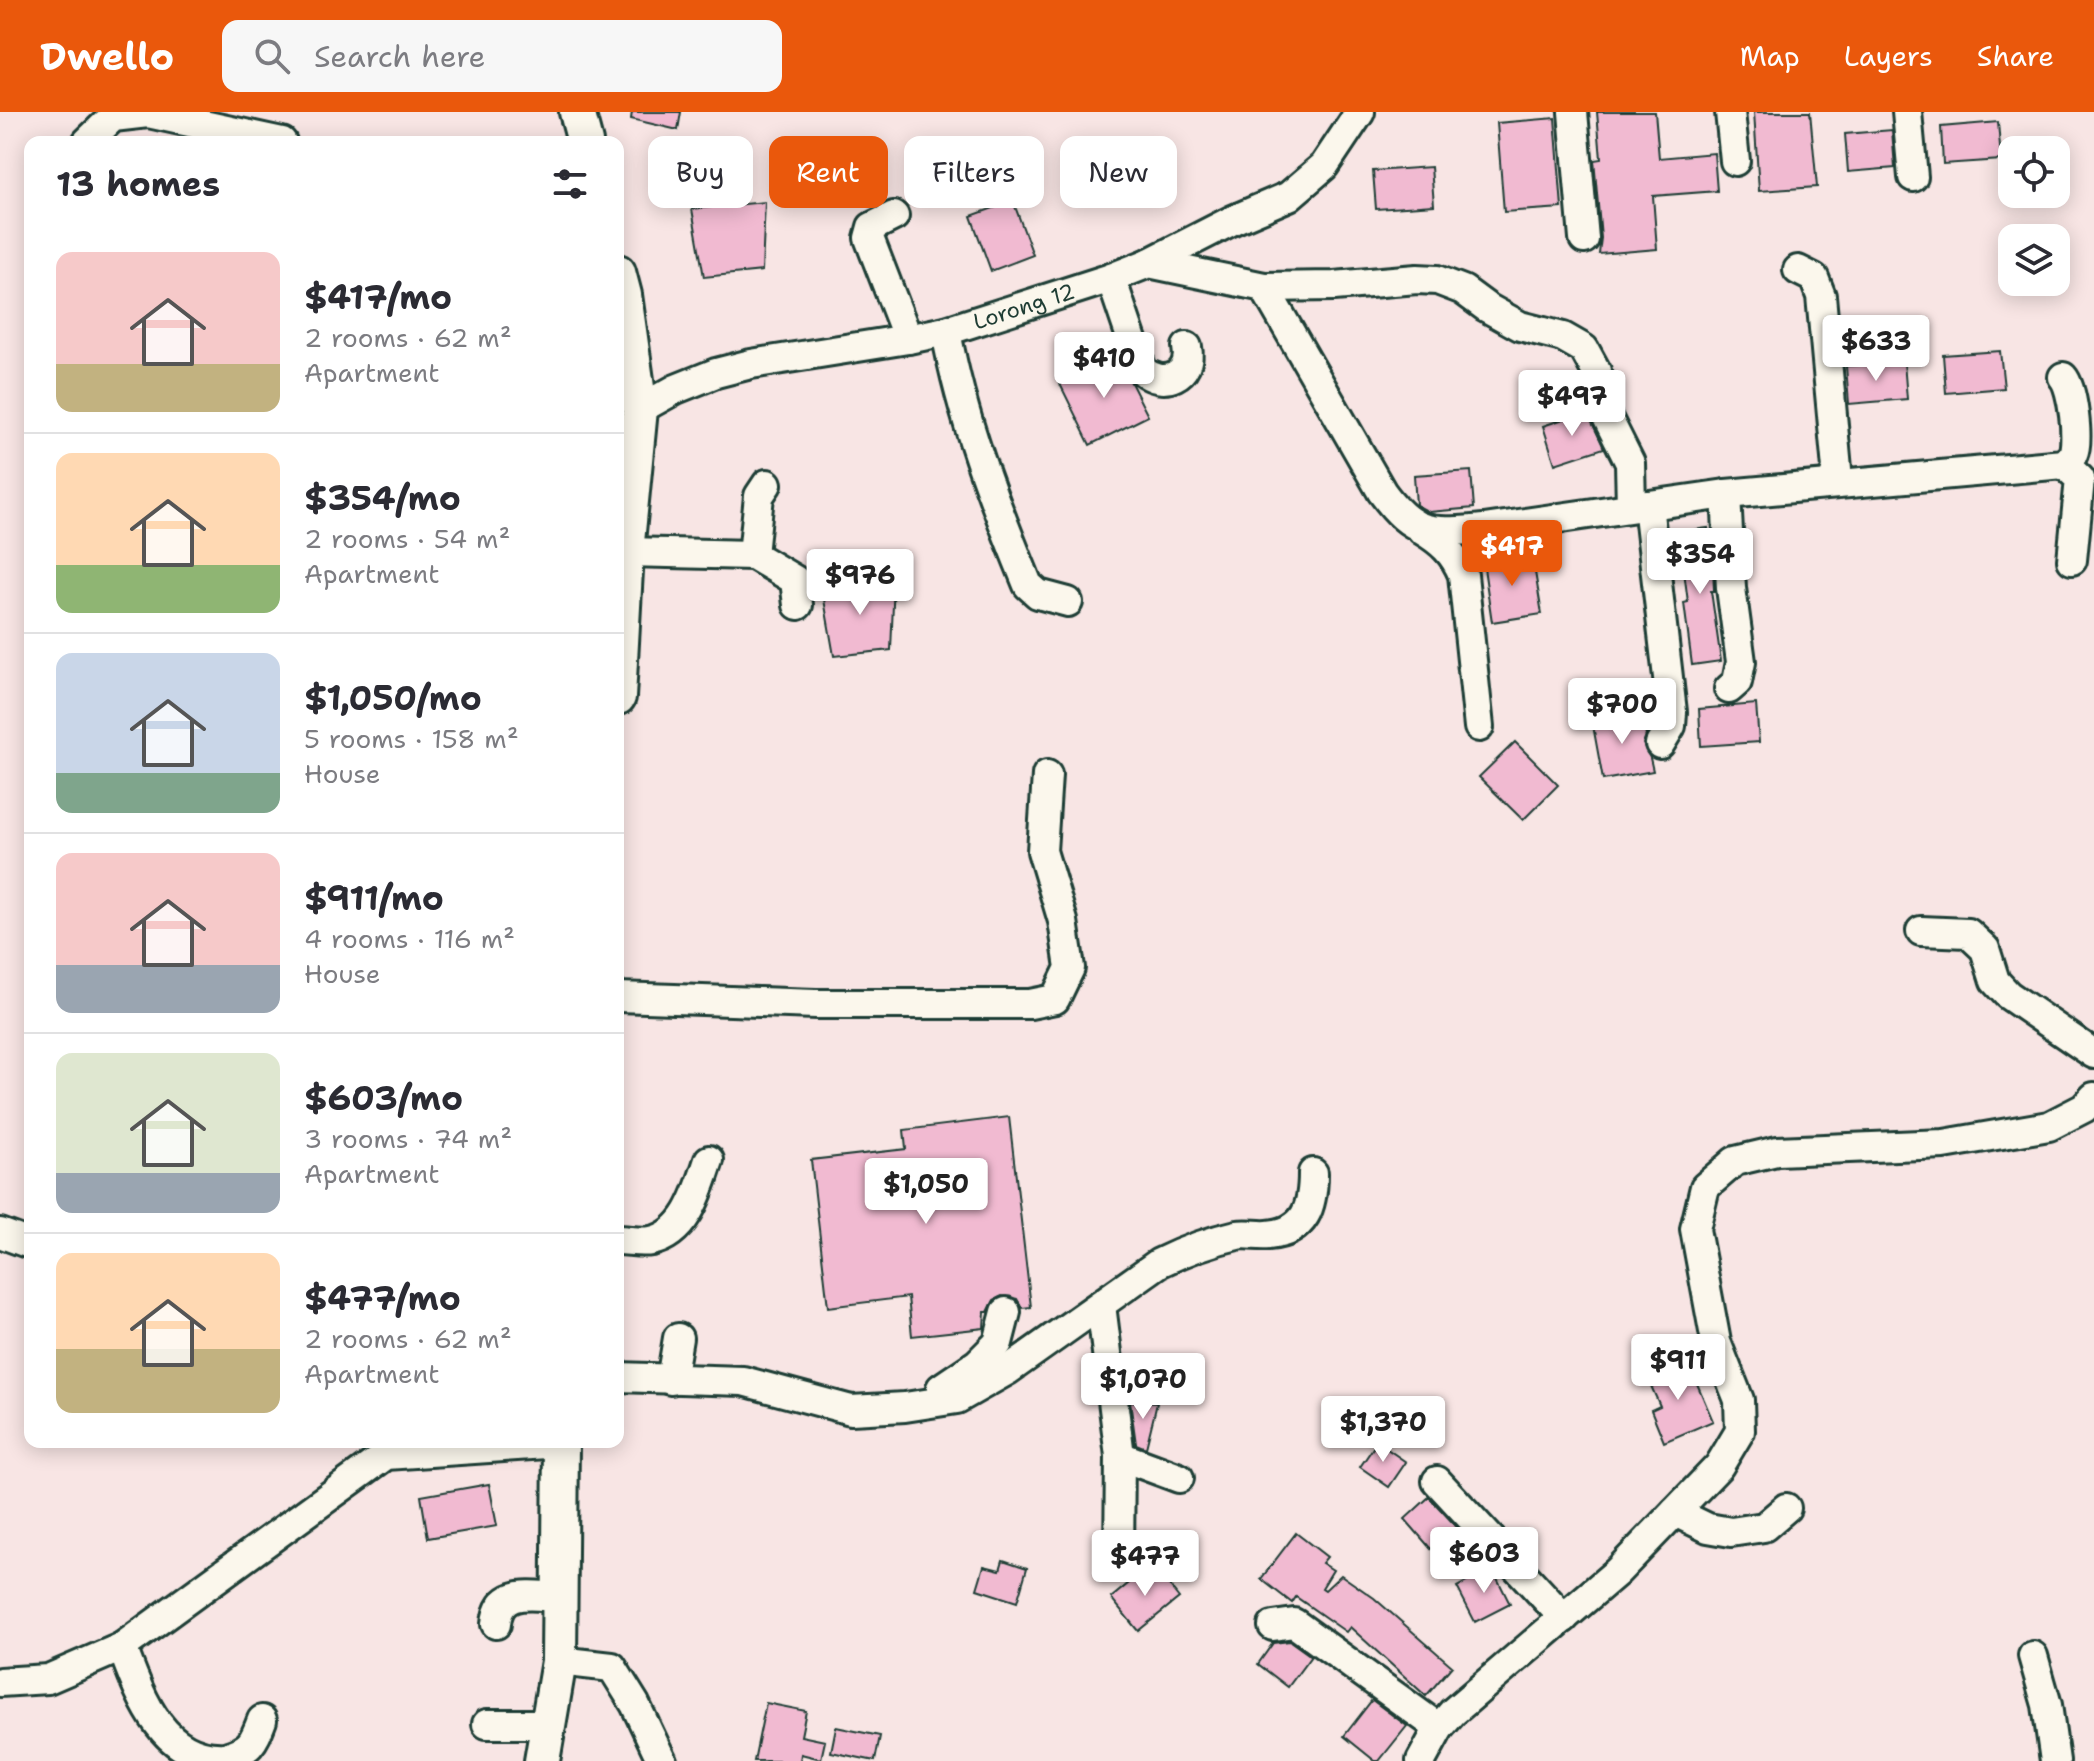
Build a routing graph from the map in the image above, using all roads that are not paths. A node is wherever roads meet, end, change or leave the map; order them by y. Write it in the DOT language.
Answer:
graph roads {
  1 [pos="577,112"];
  2 [pos="1360,112"];
  3 [pos="1573,112"];
  4 [pos="1730,112"];
  5 [pos="1907,112"];
  6 [pos="93,136"];
  7 [pos="254,136"];
  8 [pos="583,136"];
  9 [pos="1735,161"];
  10 [pos="1913,177"];
  11 [pos="894,216"];
  12 [pos="1584,239"];
  13 [pos="1149,263"];
  14 [pos="1798,270"];
  15 [pos="1111,278"];
  16 [pos="1264,287"];
  17 [pos="624,295"];
  18 [pos="946,331"];
  19 [pos="908,339"];
  20 [pos="1187,347"];
  21 [pos="2063,377"];
  22 [pos="640,409"];
  23 [pos="2064,464"];
  24 [pos="767,484"];
  25 [pos="1832,484"];
  26 [pos="1726,494"];
  27 [pos="1639,505"];
  28 [pos="1422,530"];
  29 [pos="626,552"];
  30 [pos="753,555"];
  31 [pos="2072,560"];
  32 [pos="624,566"];
  33 [pos="1068,602"];
  34 [pos="798,605"];
  35 [pos="1729,689"];
  36 [pos="1479,727"];
  37 [pos="1660,744"];
  38 [pos="1047,775"];
  39 [pos="1921,931"];
  40 [pos="624,997"];
  41 [pos="2094,1054"];
  42 [pos="2094,1097"];
  43 [pos="709,1160"];
  44 [pos="1313,1173"];
  45 [pos="0,1233"];
  46 [pos="624,1240"];
  47 [pos="24,1242"];
  48 [pos="1101,1305"];
  49 [pos="1006,1312"];
  50 [pos="678,1338"];
  51 [pos="624,1377"];
  52 [pos="671,1380"];
  53 [pos="905,1407"];
  54 [pos="383,1448"];
  55 [pos="561,1448"];
  56 [pos="1120,1456"];
  57 [pos="1179,1478"];
  58 [pos="1437,1481"];
  59 [pos="1786,1508"];
  60 [pos="1675,1512"];
  61 [pos="1119,1558"];
  62 [pos="558,1597"];
  63 [pos="1564,1618"];
  64 [pos="496,1624"];
  65 [pos="1273,1626"];
  66 [pos="122,1647"];
  67 [pos="2033,1656"];
  68 [pos="559,1661"];
  69 [pos="0,1682"];
  70 [pos="262,1720"];
  71 [pos="487,1724"];
  72 [pos="549,1724"];
  73 [pos="1439,1728"];
  74 [pos="542,1761"];
  75 [pos="662,1761"];
  76 [pos="1421,1761"];
  77 [pos="2055,1761"];
  1 -- 8 [label="main road"];
  2 -- 13 [label="street, Lorong 12"];
  3 -- 12 [label="street"];
  4 -- 9 [label="street"];
  5 -- 10 [label="street"];
  6 -- 7 [label="street"];
  11 -- 19 [label="street"];
  13 -- 15 [label="street, Lorong 12"];
  13 -- 16 [label="street"];
  14 -- 25 [label="street"];
  15 -- 18 [label="street, Lorong 12"];
  15 -- 20 [label="street"];
  16 -- 27 [label="street"];
  16 -- 28 [label="street"];
  17 -- 22 [label="main road"];
  18 -- 19 [label="street, Lorong 12"];
  18 -- 33 [label="street"];
  19 -- 22 [label="street, Lorong 12"];
  21 -- 23 [label="street"];
  22 -- 29 [label="main road"];
  23 -- 25 [label="street"];
  23 -- 31 [label="street"];
  24 -- 30 [label="street"];
  25 -- 26 [label="street"];
  26 -- 27 [label="street"];
  26 -- 35 [label="street"];
  27 -- 28 [label="street"];
  27 -- 37 [label="street"];
  28 -- 36 [label="street"];
  29 -- 30 [label="street"];
  29 -- 32 [label="main road"];
  30 -- 34 [label="street"];
  38 -- 40 [label="street"];
  39 -- 41 [label="street"];
  42 -- 60 [label="street"];
  43 -- 46 [label="street"];
  44 -- 48 [label="street"];
  45 -- 47 [label="street"];
  48 -- 53 [label="street"];
  48 -- 56 [label="street"];
  49 -- 53 [label="street"];
  50 -- 52 [label="street"];
  51 -- 52 [label="street"];
  52 -- 53 [label="street"];
  54 -- 66 [label="street"];
  55 -- 62 [label="main road"];
  56 -- 57 [label="street"];
  56 -- 61 [label="street"];
  58 -- 63 [label="street"];
  59 -- 60 [label="street"];
  60 -- 63 [label="street"];
  62 -- 64 [label="street"];
  62 -- 68 [label="main road"];
  63 -- 73 [label="street"];
  65 -- 73 [label="street"];
  66 -- 69 [label="street"];
  66 -- 70 [label="street"];
  67 -- 77 [label="street"];
  68 -- 72 [label="main road"];
  68 -- 75 [label="street"];
  71 -- 72 [label="street"];
  72 -- 74 [label="main road"];
  73 -- 76 [label="street"];
}
